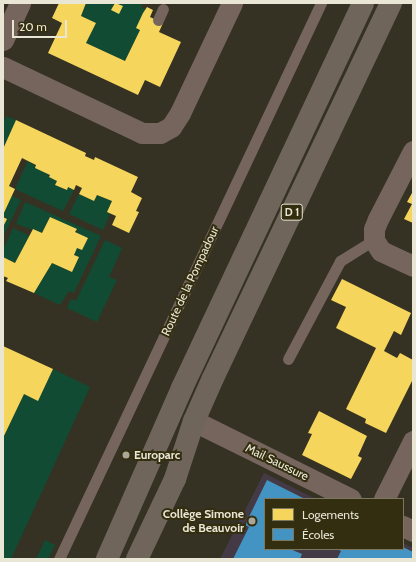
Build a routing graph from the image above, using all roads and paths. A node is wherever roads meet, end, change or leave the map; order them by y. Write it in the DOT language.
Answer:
graph roads {
  1 [pos="20,3"];
  2 [pos="232,3"];
  3 [pos="321,3"];
  4 [pos="363,3"];
  5 [pos="390,3"];
  6 [pos="163,9"];
  7 [pos="158,20"];
  8 [pos="3,40"];
  9 [pos="3,67"];
  10 [pos="413,151"];
  11 [pos="374,240"];
  12 [pos="413,266"];
  13 [pos="288,359"];
  14 [pos="202,425"];
  15 [pos="413,441"];
  16 [pos="349,498"];
  17 [pos="384,498"];
  18 [pos="404,526"];
  19 [pos="413,531"];
  20 [pos="59,559"];
  21 [pos="107,559"];
  22 [pos="137,559"];
  1 -- 8 [label="street"];
  2 -- 9 [label="street"];
  3 -- 20 [label="lane, Route de la Pompadour"];
  4 -- 21 [label="main road, D 1"];
  5 -- 22 [label="main road, D 1"];
  6 -- 7 [label="lane"];
  10 -- 11 [label="street"];
  11 -- 12 [label="street"];
  11 -- 13 [label="lane"];
  14 -- 16 [label="street, Mail Saussure"];
  15 -- 17 [label="street"];
  18 -- 19 [label="street"];
}
